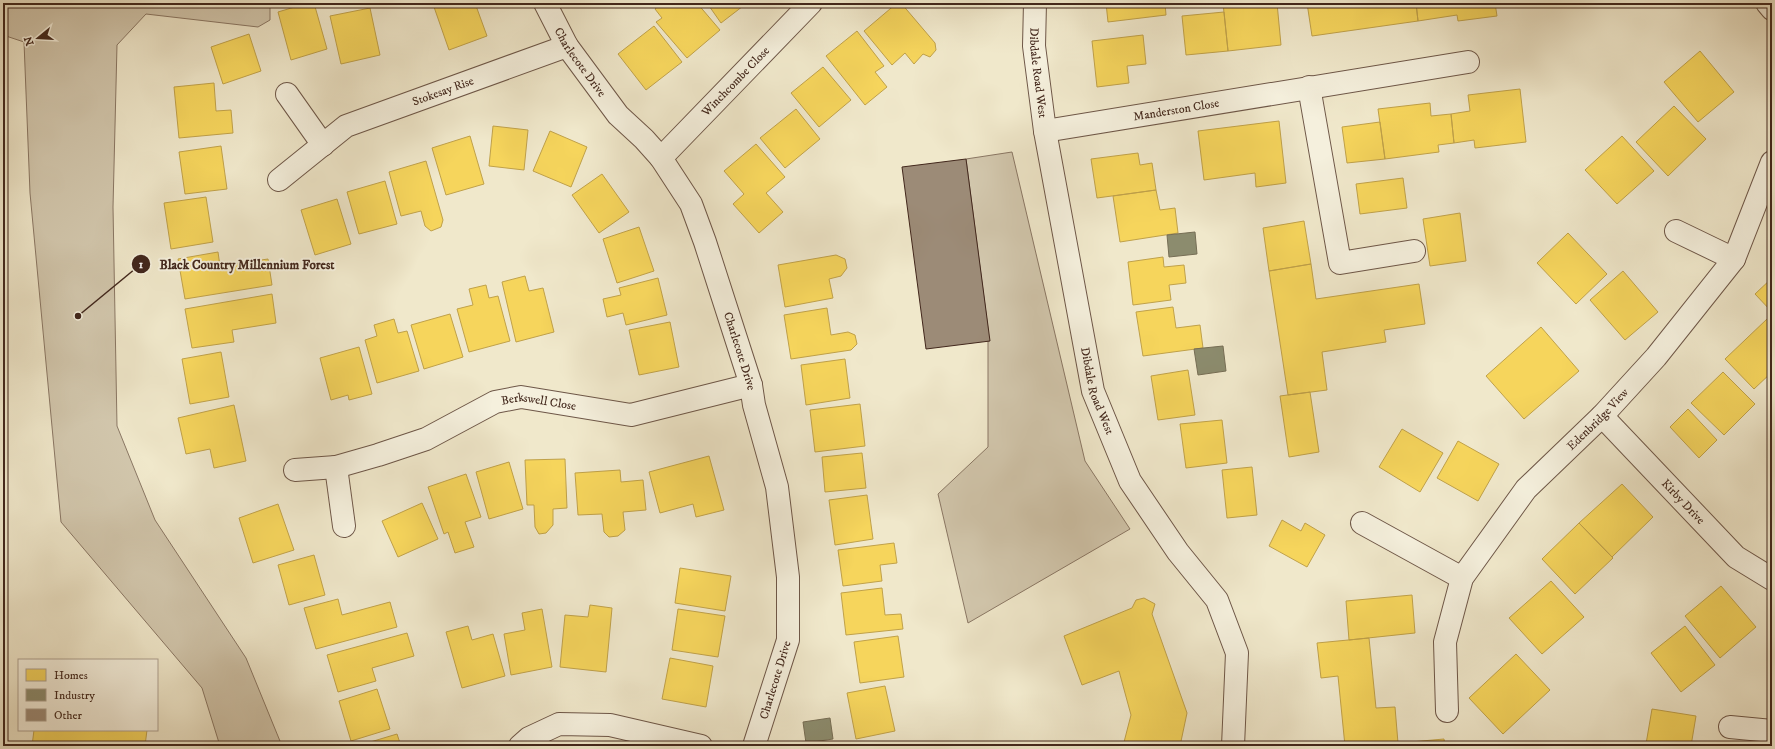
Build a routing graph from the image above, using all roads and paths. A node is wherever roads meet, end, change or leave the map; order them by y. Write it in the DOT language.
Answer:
graph roads {
  1 [pos="545,3"];
  2 [pos="811,3"];
  3 [pos="1035,3"];
  4 [pos="1767,3"];
  5 [pos="1772,9"];
  6 [pos="567,46"];
  7 [pos="1468,62"];
  8 [pos="1308,87"];
  9 [pos="287,94"];
  10 [pos="1045,131"];
  11 [pos="323,145"];
  12 [pos="661,158"];
  13 [pos="1772,162"];
  14 [pos="279,180"];
  15 [pos="1676,232"];
  16 [pos="1414,251"];
  17 [pos="1734,259"];
  18 [pos="751,385"];
  19 [pos="1602,416"];
  20 [pos="336,467"];
  21 [pos="295,470"];
  22 [pos="1362,523"];
  23 [pos="344,526"];
  24 [pos="1462,578"];
  25 [pos="1772,579"];
  26 [pos="1447,711"];
  27 [pos="1730,727"];
  28 [pos="1772,731"];
  29 [pos="520,746"];
  30 [pos="701,746"];
  31 [pos="754,746"];
  32 [pos="1233,746"];
  1 -- 6 [label="street, Charlecote Drive"];
  2 -- 12 [label="street, Winchcombe Close"];
  3 -- 10 [label="street, Dibdale Road West"];
  4 -- 5 [label="street"];
  6 -- 11 [label="street, Stokesay Rise"];
  6 -- 12 [label="street, Charlecote Drive"];
  7 -- 8 [label="street, Manderston Close"];
  8 -- 10 [label="street, Manderston Close"];
  8 -- 16 [label="street"];
  9 -- 11 [label="street"];
  10 -- 32 [label="street, Dibdale Road West"];
  11 -- 14 [label="street, Stokesay Rise"];
  12 -- 18 [label="street, Charlecote Drive"];
  13 -- 17 [label="street, Edenbridge View"];
  15 -- 17 [label="street"];
  17 -- 19 [label="street, Edenbridge View"];
  18 -- 20 [label="street, Berkswell Close"];
  18 -- 31 [label="street, Charlecote Drive"];
  19 -- 24 [label="street, Edenbridge View"];
  19 -- 25 [label="street, Kirby Drive"];
  20 -- 21 [label="street, Berkswell Close"];
  20 -- 23 [label="street"];
  22 -- 24 [label="street"];
  24 -- 26 [label="street, Edenbridge View"];
  27 -- 28 [label="street"];
  29 -- 30 [label="street"];
}
